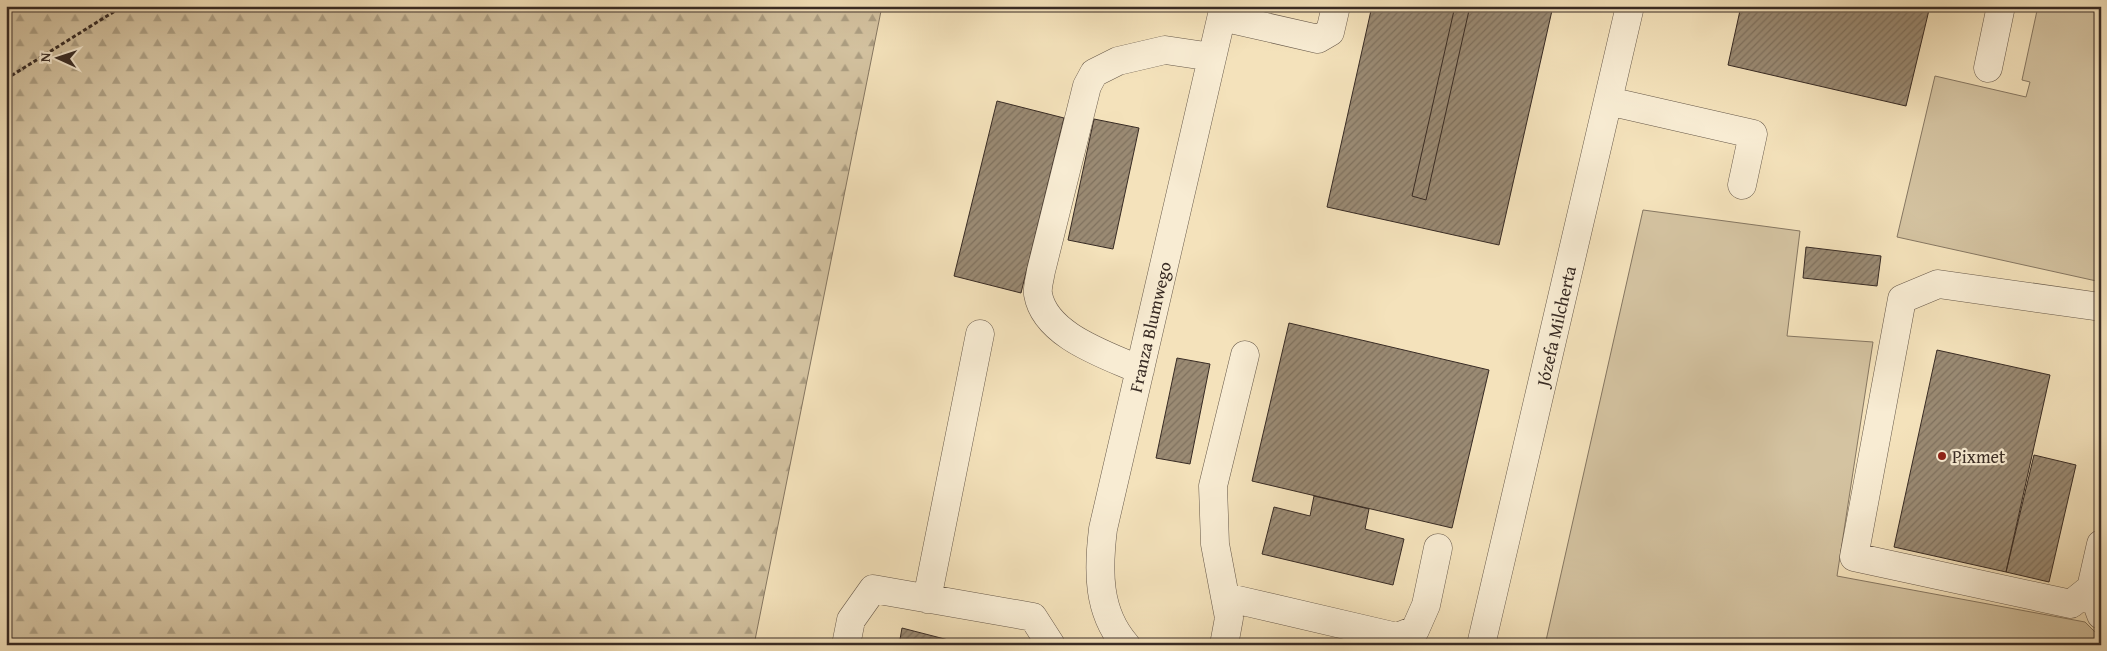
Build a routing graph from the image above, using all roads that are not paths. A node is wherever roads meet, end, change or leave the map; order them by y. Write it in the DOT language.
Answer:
graph roads {
  1 [pos="1336,6"];
  2 [pos="1630,6"];
  3 [pos="2001,6"];
  4 [pos="1223,12"];
  5 [pos="1212,57"];
  6 [pos="1988,68"];
  7 [pos="1608,100"];
  8 [pos="1742,185"];
  9 [pos="2101,307"];
  10 [pos="980,334"];
  11 [pos="1245,355"];
  12 [pos="1140,370"];
  13 [pos="2101,544"];
  14 [pos="1438,548"];
  15 [pos="2091,588"];
  16 [pos="1225,597"];
  17 [pos="927,599"];
  18 [pos="2101,616"];
  19 [pos="846,645"];
  20 [pos="1051,645"];
  21 [pos="1126,645"];
  22 [pos="1224,645"];
  23 [pos="1481,645"];
  1 -- 4 [label="street"];
  2 -- 7 [label="street, Józefa Milcherta"];
  3 -- 6 [label="street"];
  4 -- 5 [label="street, Franza Blumwego"];
  5 -- 12 [label="street, Franza Blumwego"];
  5 -- 12 [label="street"];
  7 -- 8 [label="street"];
  7 -- 23 [label="street, Józefa Milcherta"];
  9 -- 15 [label="street"];
  10 -- 17 [label="street"];
  11 -- 16 [label="street"];
  12 -- 21 [label="street, Franza Blumwego"];
  13 -- 15 [label="street"];
  14 -- 16 [label="street"];
  15 -- 18 [label="street"];
  16 -- 22 [label="street"];
  17 -- 19 [label="street"];
  17 -- 20 [label="street"];
}
